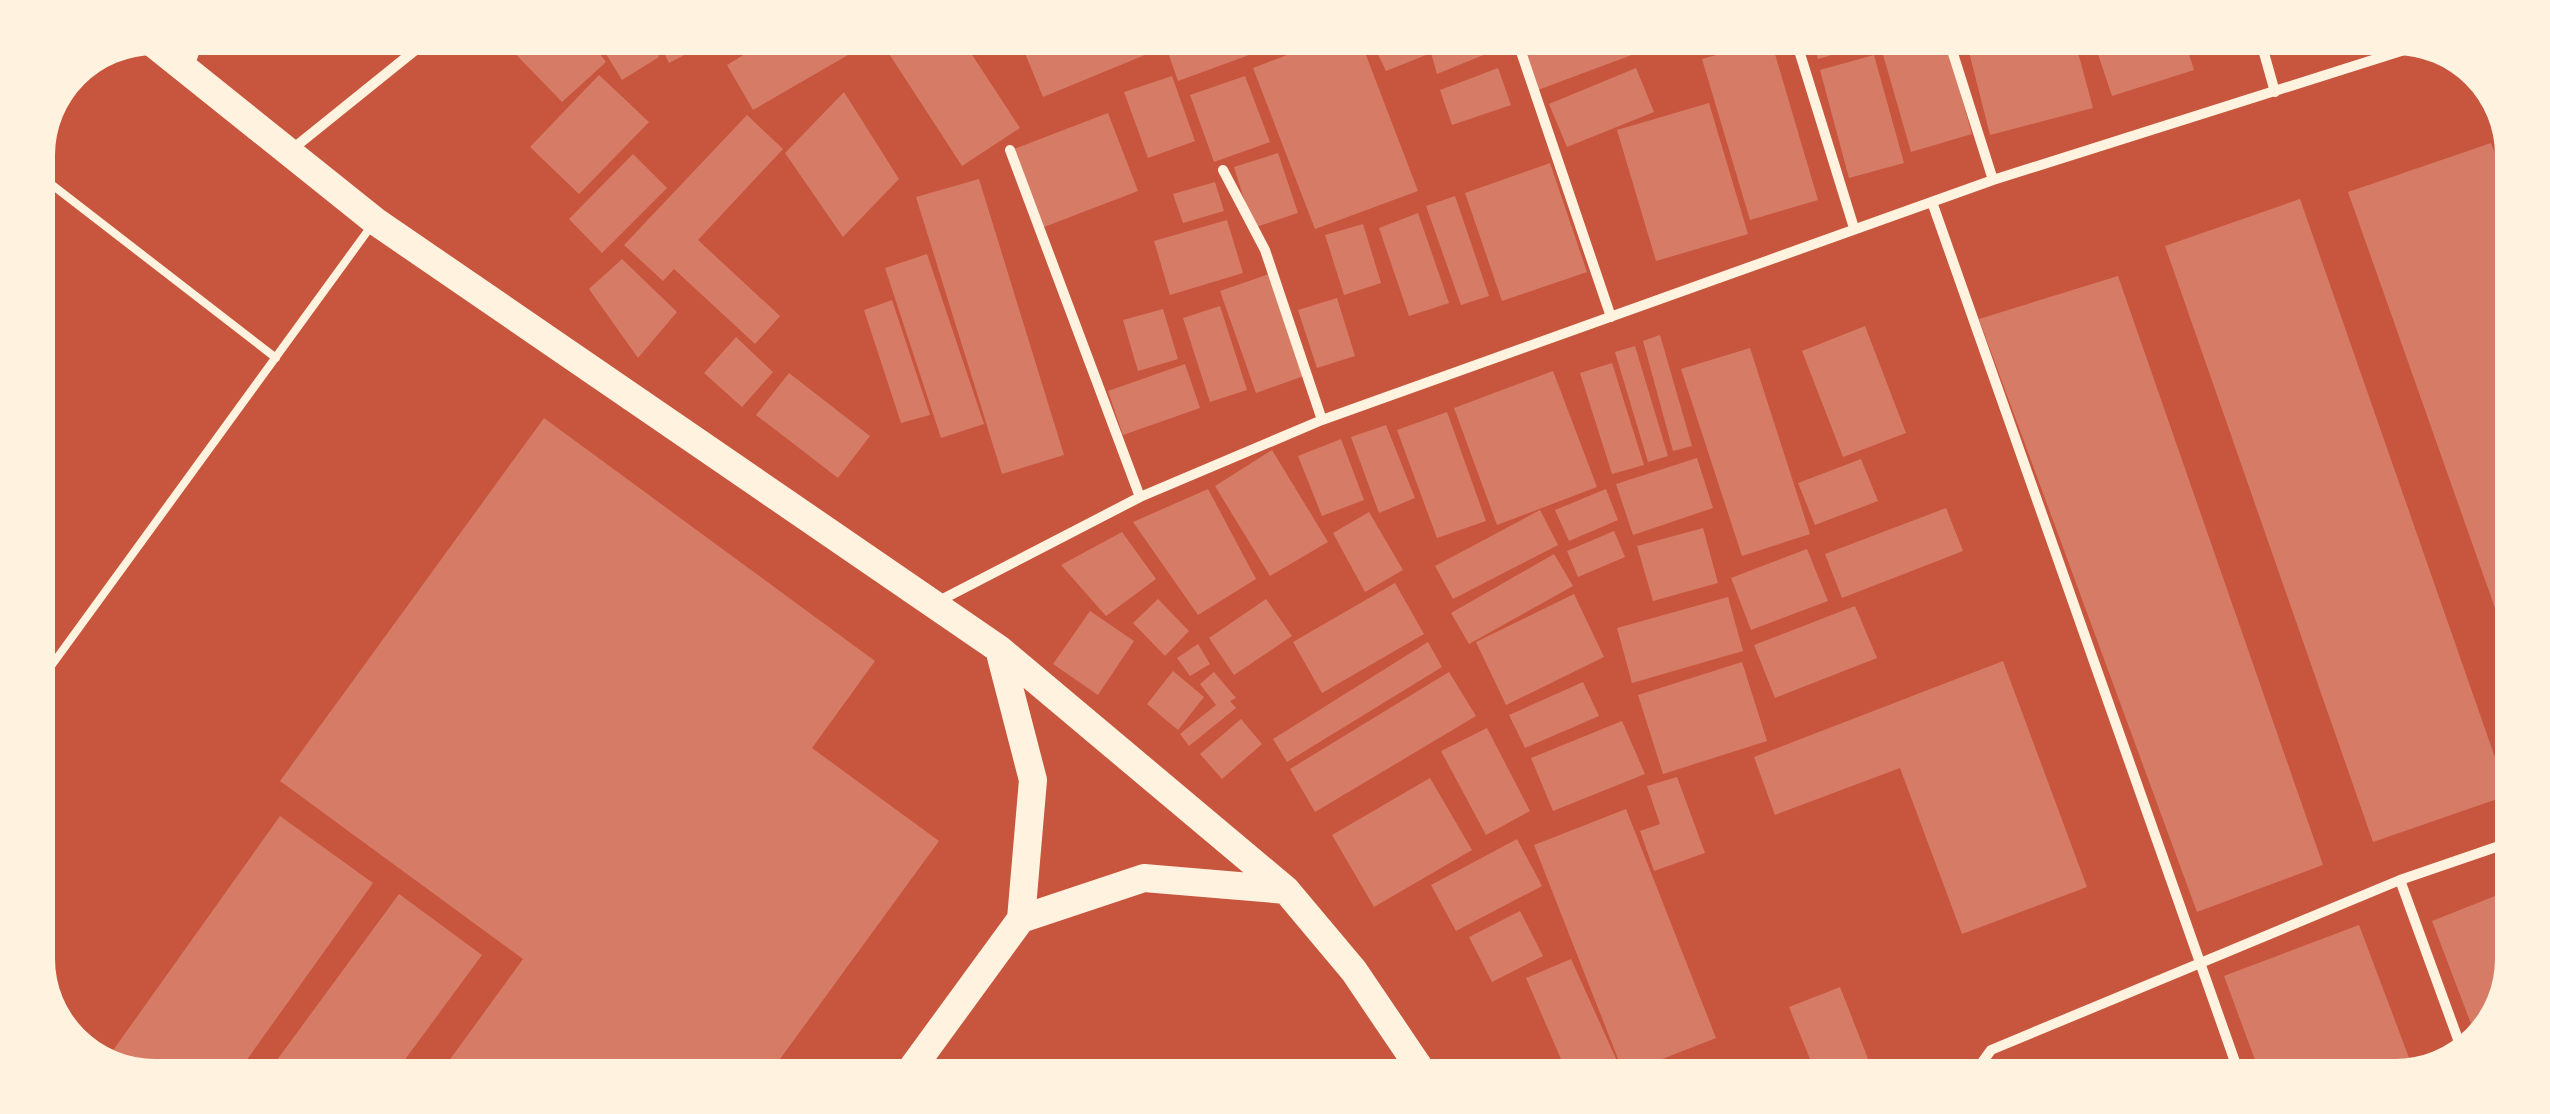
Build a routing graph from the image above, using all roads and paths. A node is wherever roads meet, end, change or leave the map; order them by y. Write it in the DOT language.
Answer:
graph roads {
  1 [pos="168,55"];
  2 [pos="194,55"];
  3 [pos="407,55"];
  4 [pos="1522,55"];
  5 [pos="1800,55"];
  6 [pos="1953,55"];
  7 [pos="2265,55"];
  8 [pos="2381,55"];
  9 [pos="188,71"];
  10 [pos="2275,92"];
  11 [pos="1010,150"];
  12 [pos="290,152"];
  13 [pos="1223,170"];
  14 [pos="1993,180"];
  15 [pos="55,187"];
  16 [pos="1932,202"];
  17 [pos="375,221"];
  18 [pos="1854,228"];
  19 [pos="1611,316"];
  20 [pos="276,358"];
  21 [pos="1322,420"];
  22 [pos="1140,498"];
  23 [pos="934,604"];
  24 [pos="999,649"];
  25 [pos="55,661"];
  26 [pos="2495,847"];
  27 [pos="2400,880"];
  28 [pos="1286,890"];
  29 [pos="1021,919"];
  30 [pos="2199,966"];
  31 [pos="2457,1037"];
  32 [pos="919,1059"];
  33 [pos="1414,1059"];
  34 [pos="1985,1059"];
  35 [pos="2234,1059"];
  1 -- 9 [label="highway"];
  2 -- 9 [label="lane"];
  3 -- 12 [label="street"];
  4 -- 19 [label="street"];
  5 -- 18 [label="street"];
  6 -- 14 [label="street"];
  7 -- 10 [label="street"];
  8 -- 10 [label="street"];
  9 -- 12 [label="highway"];
  10 -- 14 [label="street"];
  11 -- 22 [label="street"];
  12 -- 17 [label="highway"];
  13 -- 21 [label="street"];
  14 -- 16 [label="street"];
  15 -- 20 [label="lane"];
  16 -- 18 [label="street"];
  16 -- 30 [label="street"];
  17 -- 20 [label="lane"];
  17 -- 23 [label="highway"];
  18 -- 19 [label="street"];
  19 -- 21 [label="street"];
  20 -- 25 [label="lane"];
  21 -- 22 [label="street"];
  22 -- 23 [label="street"];
  23 -- 24 [label="highway"];
  24 -- 28 [label="highway"];
  24 -- 29 [label="highway"];
  26 -- 27 [label="street"];
  27 -- 30 [label="street"];
  27 -- 31 [label="street"];
  28 -- 29 [label="highway"];
  28 -- 33 [label="highway"];
  29 -- 32 [label="highway"];
  30 -- 34 [label="street"];
  30 -- 35 [label="street"];
}
